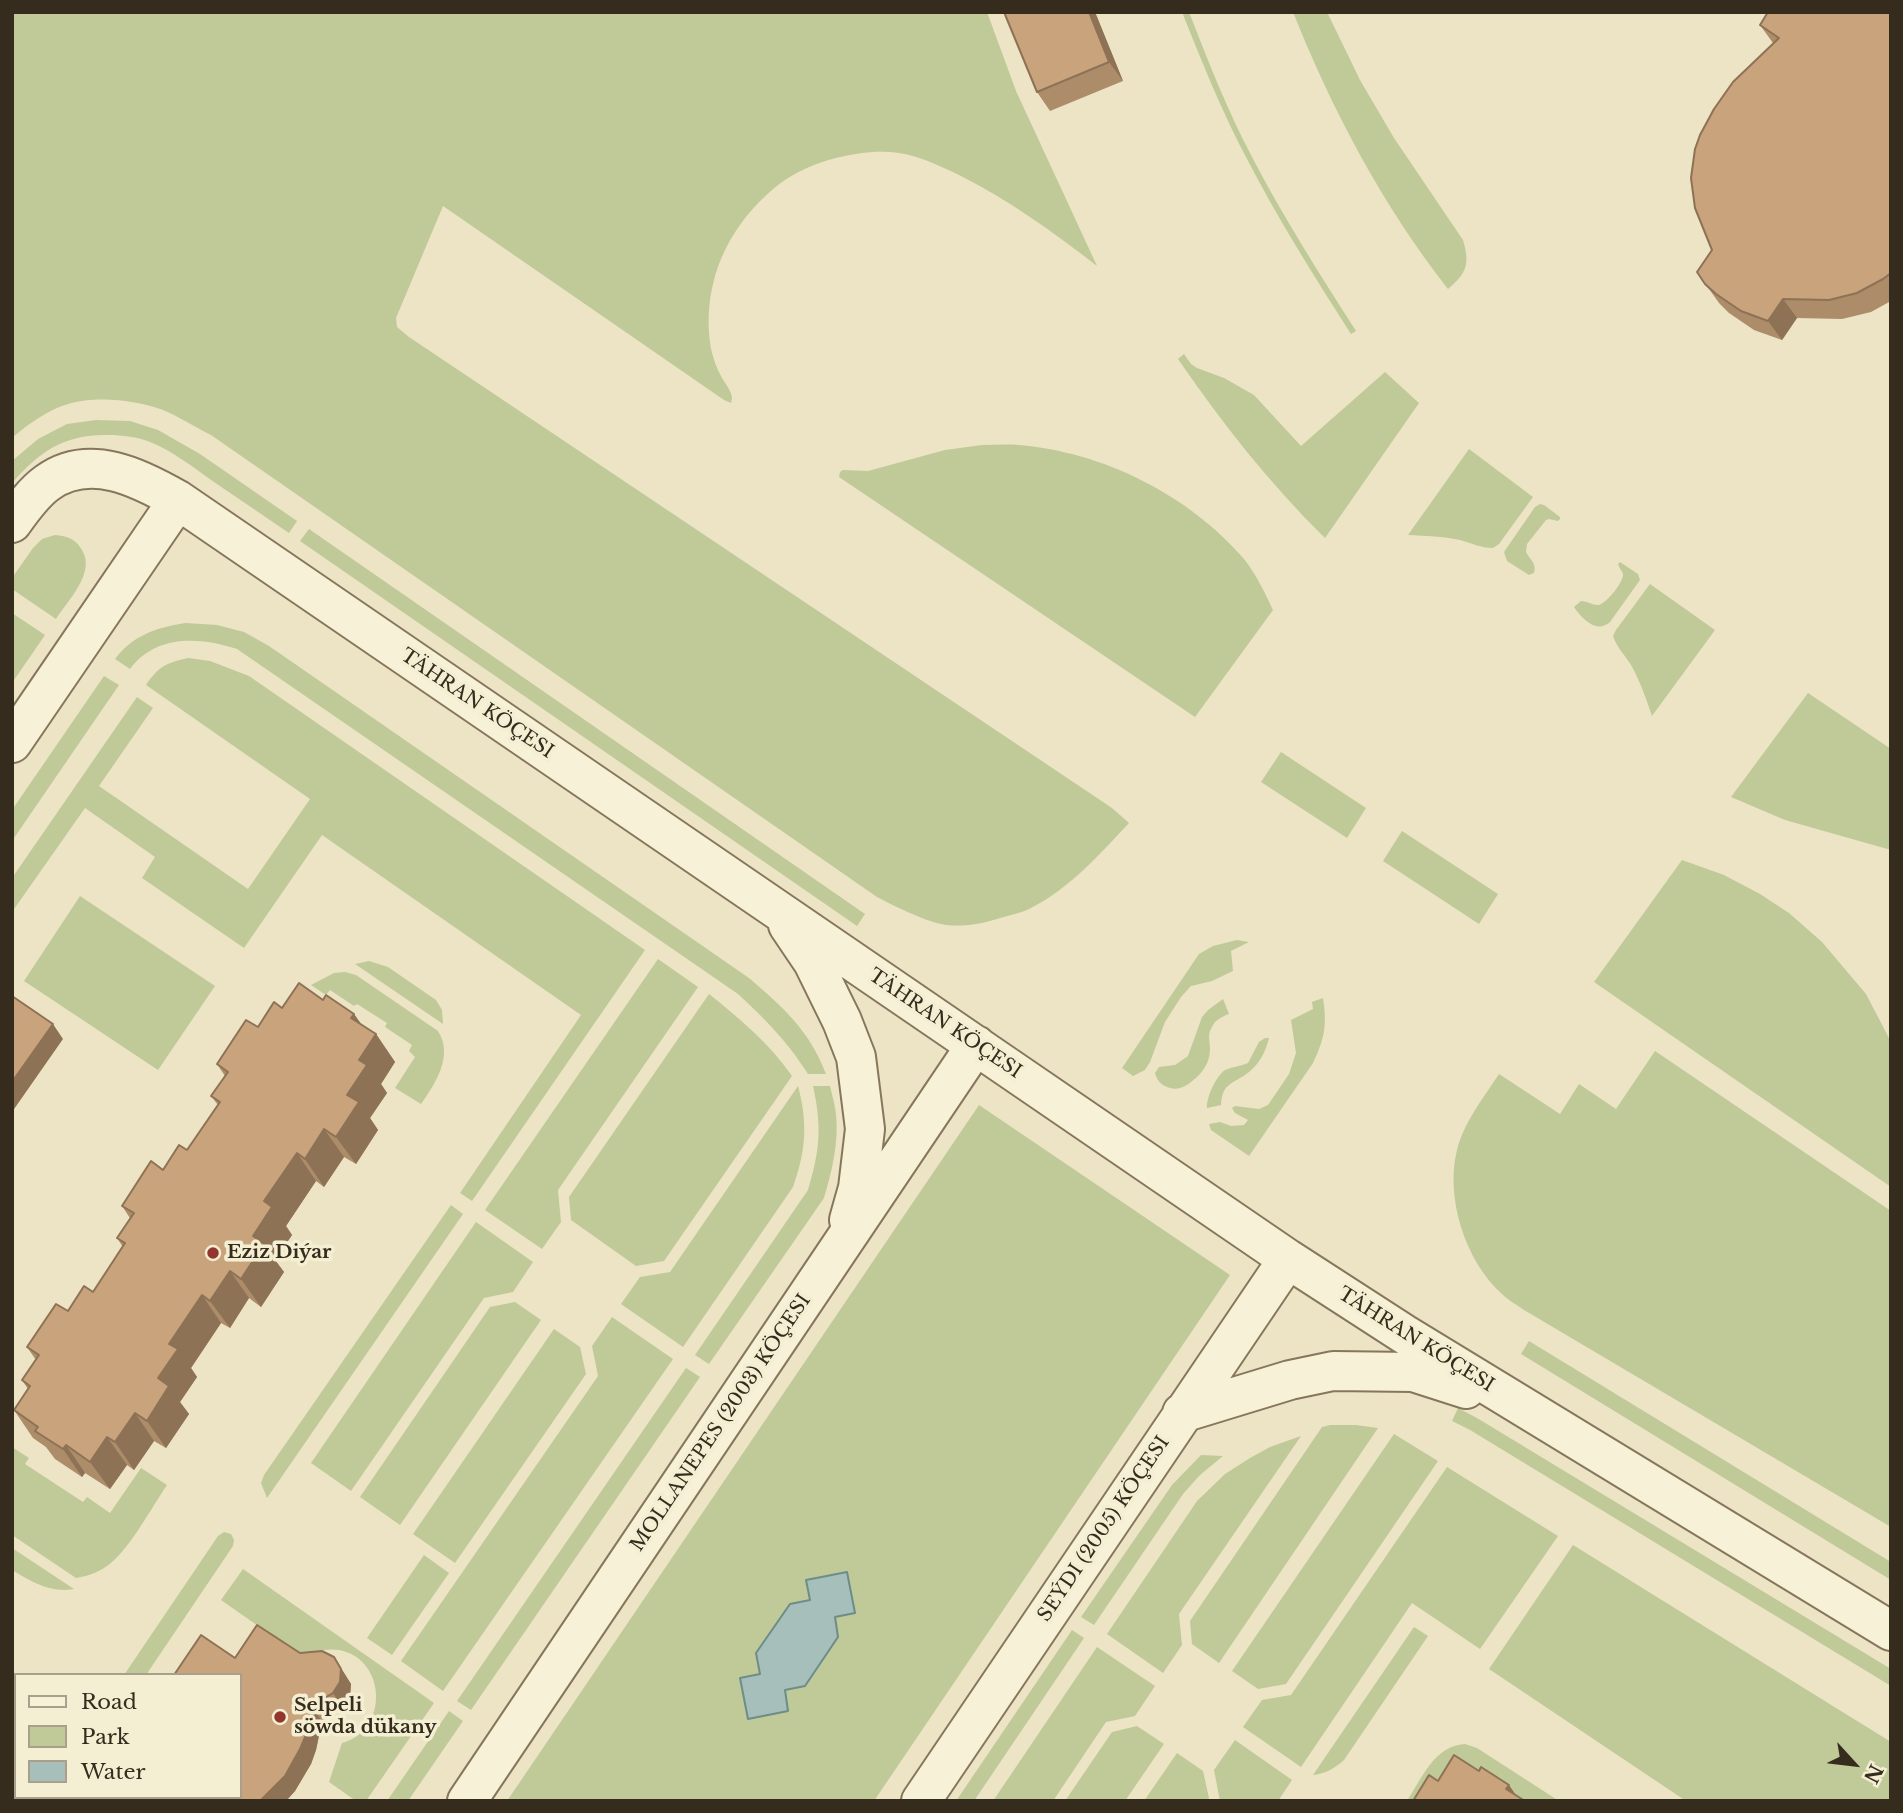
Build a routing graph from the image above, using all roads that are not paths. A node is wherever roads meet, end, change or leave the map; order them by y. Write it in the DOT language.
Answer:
graph roads {
  1 [pos="178,500"];
  2 [pos="12,523"];
  3 [pos="12,743"];
  4 [pos="777,909"];
  5 [pos="976,1045"];
  6 [pos="841,1246"];
  7 [pos="1288,1259"];
  8 [pos="1182,1413"];
  9 [pos="1568,1435"];
  10 [pos="1891,1631"];
  11 [pos="467,1801"];
  12 [pos="921,1801"];
  1 -- 2 [label="street, TÄHRAN KÖÇESI"];
  1 -- 3 [label="street"];
  1 -- 4 [label="street, TÄHRAN KÖÇESI"];
  4 -- 5 [label="street, TÄHRAN KÖÇESI"];
  4 -- 6 [label="street"];
  5 -- 6 [label="street, MOLLANEPES (2003) KÖÇESI"];
  5 -- 7 [label="street, TÄHRAN KÖÇESI"];
  6 -- 11 [label="street, MOLLANEPES (2003) KÖÇESI"];
  7 -- 8 [label="street, SEÝDI (2005) KÖÇESI"];
  7 -- 9 [label="street, TÄHRAN KÖÇESI"];
  8 -- 9 [label="street"];
  8 -- 12 [label="street, SEÝDI (2005) KÖÇESI"];
  9 -- 10 [label="street, TÄHRAN KÖÇESI"];
}
